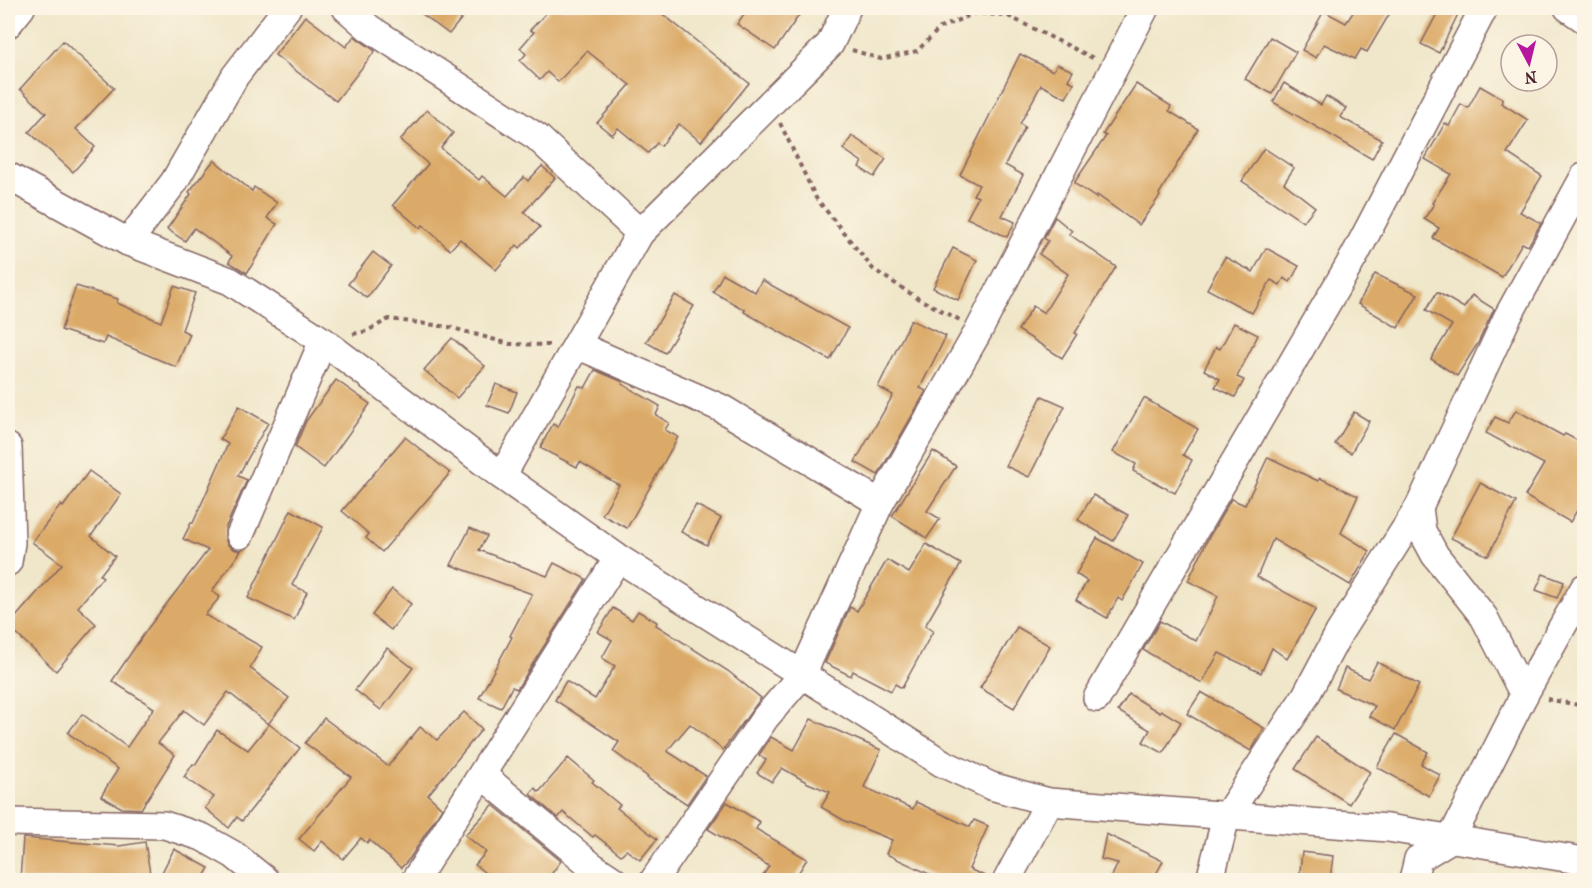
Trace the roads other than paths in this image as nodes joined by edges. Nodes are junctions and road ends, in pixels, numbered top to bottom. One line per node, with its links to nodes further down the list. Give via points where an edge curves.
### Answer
1 (21, 8): 9 (street)
2 (287, 8): 13 (street, via 235,76 174,182)
3 (346, 8): 12 (street, via 369,28 537,137)
4 (847, 8): 12 (street, via 830,44)
5 (1145, 8): 18 (street, via 979,330)
6 (1484, 8): 26 (street, via 1355,255)
7 (1568, 8): 8 (street)
8 (1584, 19)
9 (8, 24)
10 (8, 176): 13 (street)
11 (1584, 177): 19 (street, via 1507,318)
12 (640, 233): 15 (street)
13 (128, 242): 14 (street, via 230,281)
14 (323, 341): 17 (street); 20 (street)
15 (577, 345): 17 (street); 18 (street, via 721,408)
16 (8, 447): 22 (street)
17 (502, 476): 21 (street)
18 (880, 503): 24 (street)
19 (1419, 507): 25 (street, via 1422,531 1484,617); 29 (street, via 1339,633 1305,697)
20 (240, 535)
21 (618, 558): 24 (street); 27 (street)
22 (8, 562)
23 (1584, 588): 25 (street)
24 (802, 675): 28 (street, via 942,763 991,786); 36 (street, via 765,718)
25 (1524, 695): 31 (street)
26 (1097, 698)
27 (482, 775): 34 (street); 35 (street)
28 (1049, 802): 29 (street); 37 (street)
29 (1226, 817): 31 (street, via 1388,828); 38 (street)
30 (8, 822): 33 (street, via 164,825 202,837 234,855)
31 (1451, 839): 32 (street); 39 (street, via 1418,859)
32 (1584, 861)
33 (265, 880)
34 (415, 880)
35 (613, 880)
36 (654, 880)
37 (1007, 880)
38 (1210, 880)
39 (1413, 880)

